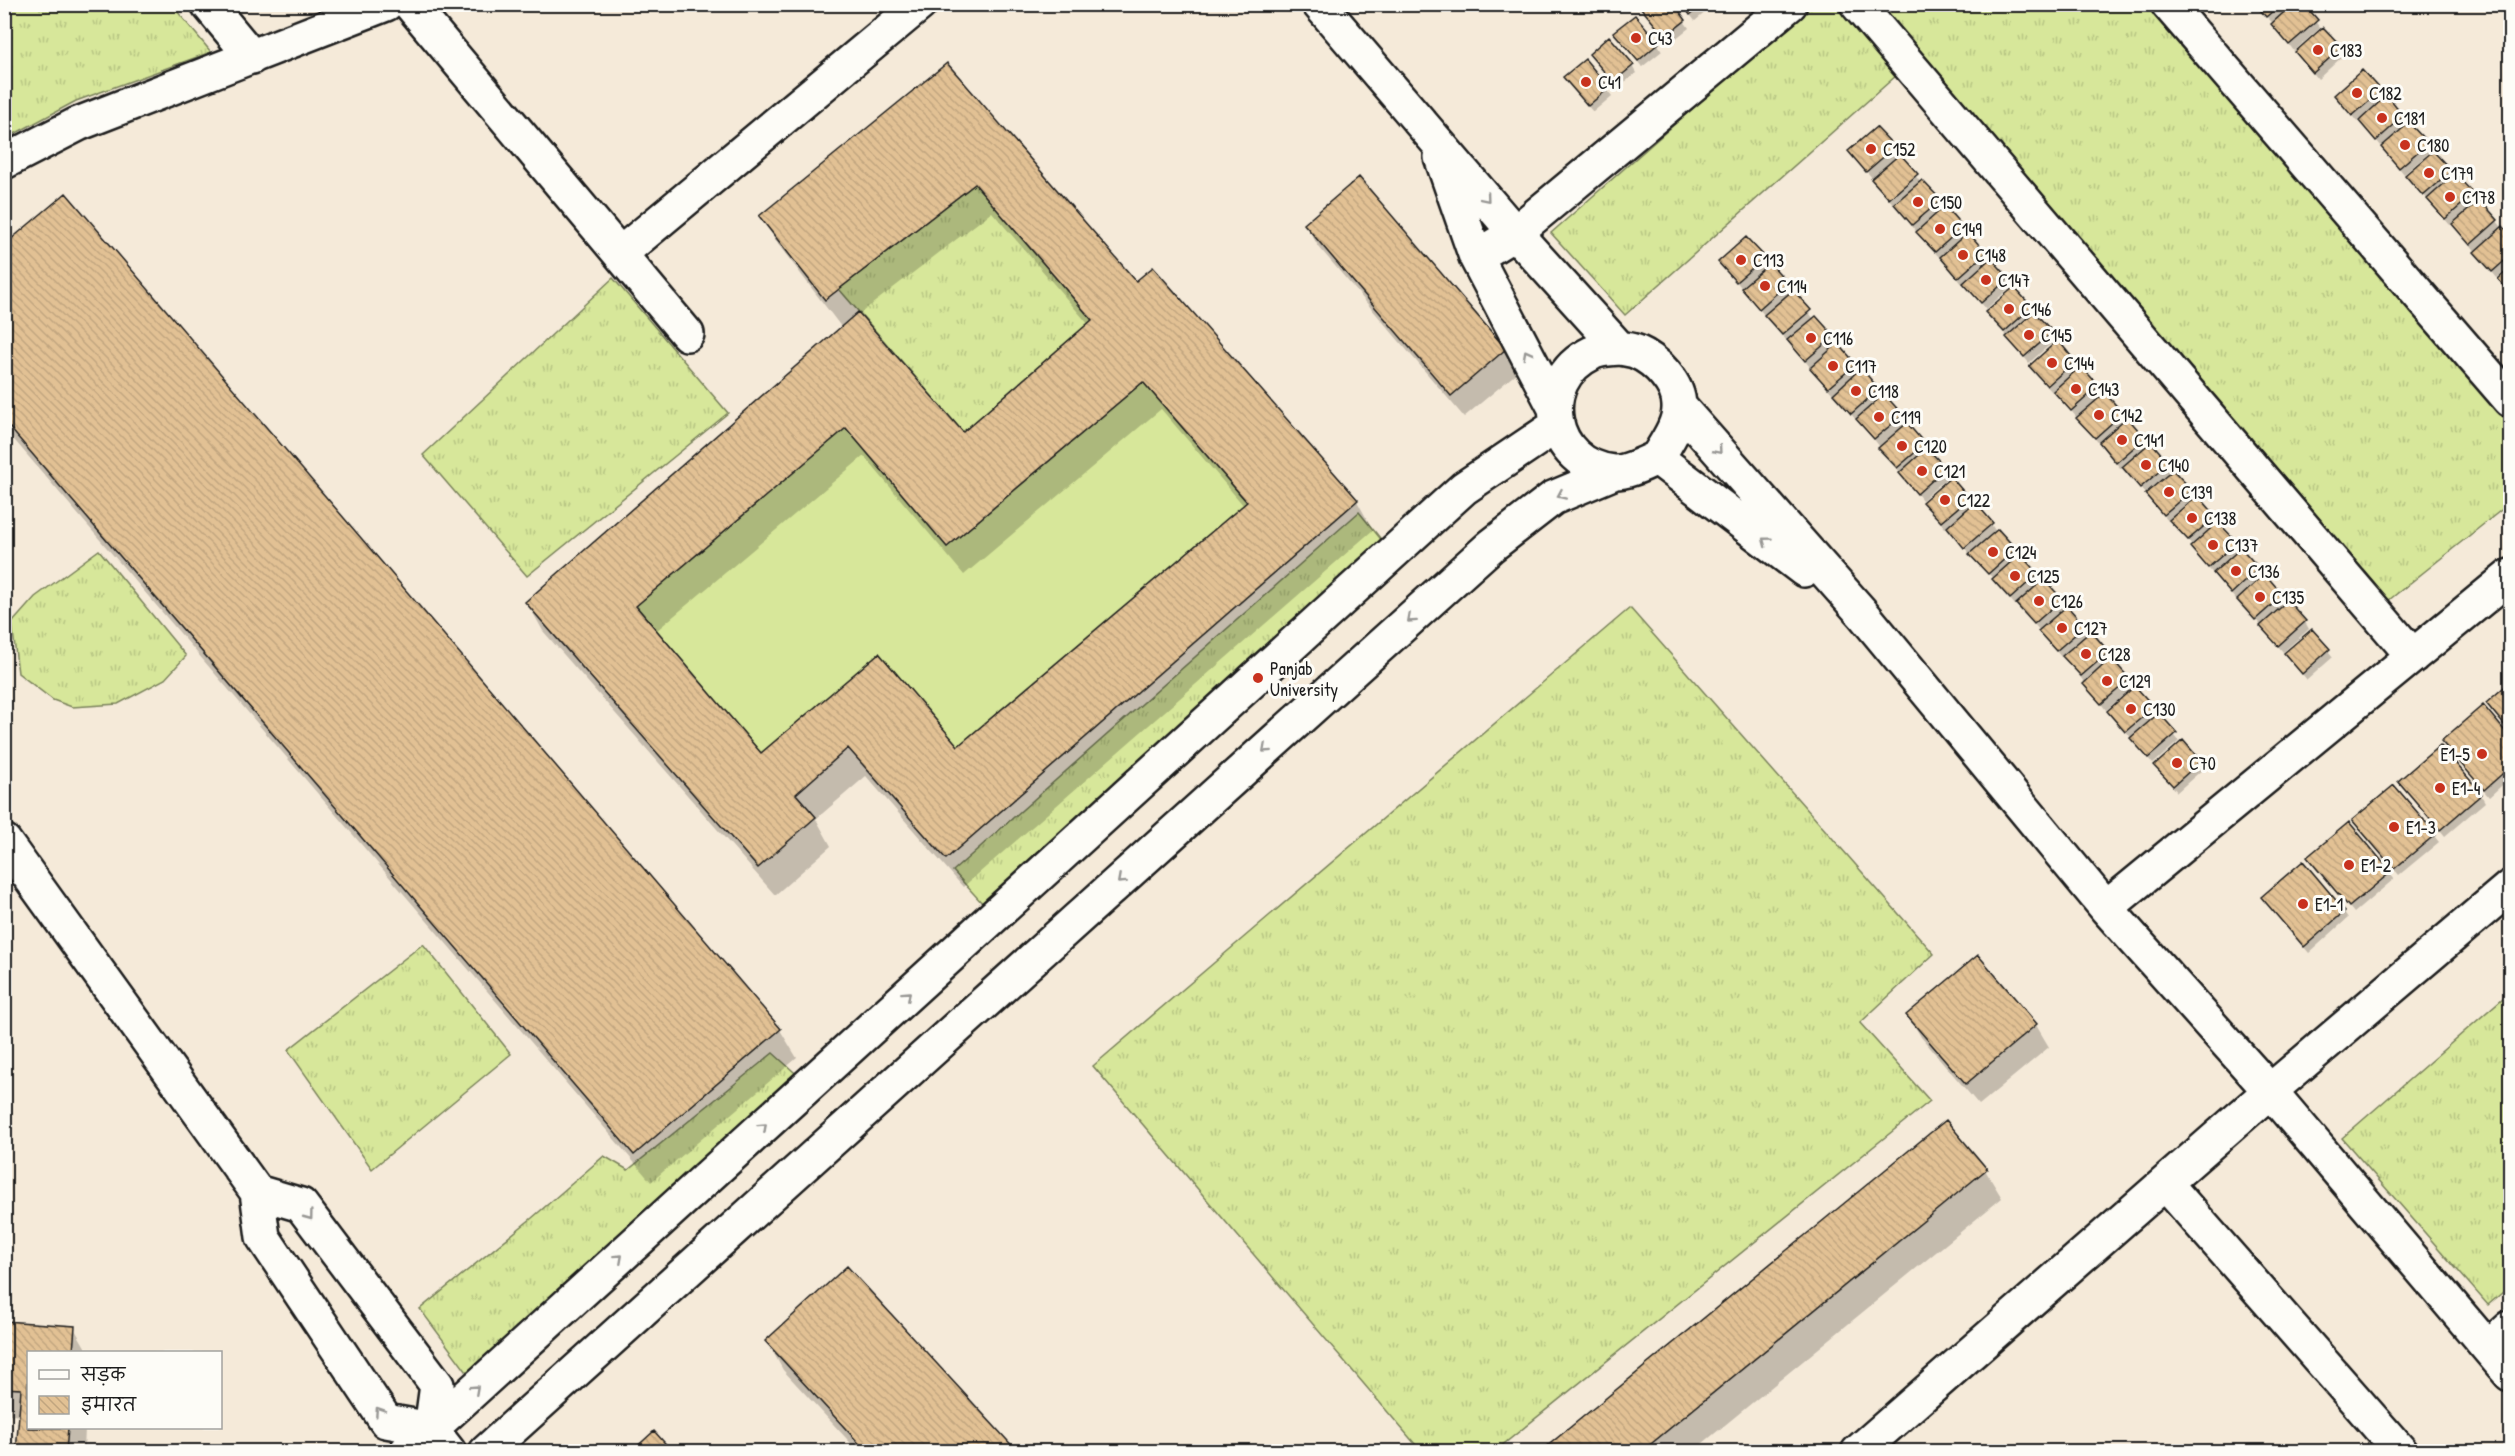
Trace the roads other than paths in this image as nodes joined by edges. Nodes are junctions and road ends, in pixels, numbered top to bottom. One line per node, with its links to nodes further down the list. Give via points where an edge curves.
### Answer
1 (208, 4): 9 (lane)
2 (386, 4): 9 (lane)
3 (410, 4): 13 (lane)
4 (920, 4): 13 (lane)
5 (1319, 4): 10 (lane)
6 (1790, 4): 12 (lane)
7 (1857, 4): 24 (lane)
8 (2168, 4): 17 (lane)
9 (252, 57): 11 (lane, via 78,124)
10 (1435, 138): 12 (lane, one-way to 12); 14 (lane)
11 (4, 162)
12 (1515, 232): 14 (lane); 16 (lane)
13 (620, 254): 15 (lane)
14 (1476, 257): 19 (lane, one-way to 14)
15 (687, 334)
16 (1619, 348): 18 (lane, via 1638,352 1661,368 1674,388); 19 (lane, via 1594,352 1574,363 1559,383)
17 (2511, 400)
18 (1679, 406): 20 (lane, via 1672,434); 23 (lane, one-way to 23)
19 (1555, 416): 21 (lane, via 1570,450 1589,464); 33 (lane, one-way to 19, via 1464,488)
20 (1657, 458): 21 (lane); 23 (lane, one-way to 20)
21 (1615, 472): 35 (lane, one-way to 35, via 1553,498 1491,546)
22 (2511, 576): 24 (lane)
23 (1863, 614): 27 (lane)
24 (2413, 656): 27 (lane)
25 (4, 841): 30 (lane)
26 (2511, 887): 28 (lane)
27 (2106, 908): 28 (lane)
28 (2270, 1091): 29 (lane); 31 (lane)
29 (2165, 1183): 36 (lane); 37 (lane)
30 (257, 1192): 33 (lane, one-way to 30, via 386,1421 263,1238); 33 (lane, one-way to 33, via 301,1206 437,1385)
31 (2499, 1338): 32 (lane)
32 (2511, 1374)
33 (440, 1440): 34 (lane)
34 (406, 1452)
35 (486, 1452)
36 (1858, 1452)
37 (2401, 1452)

